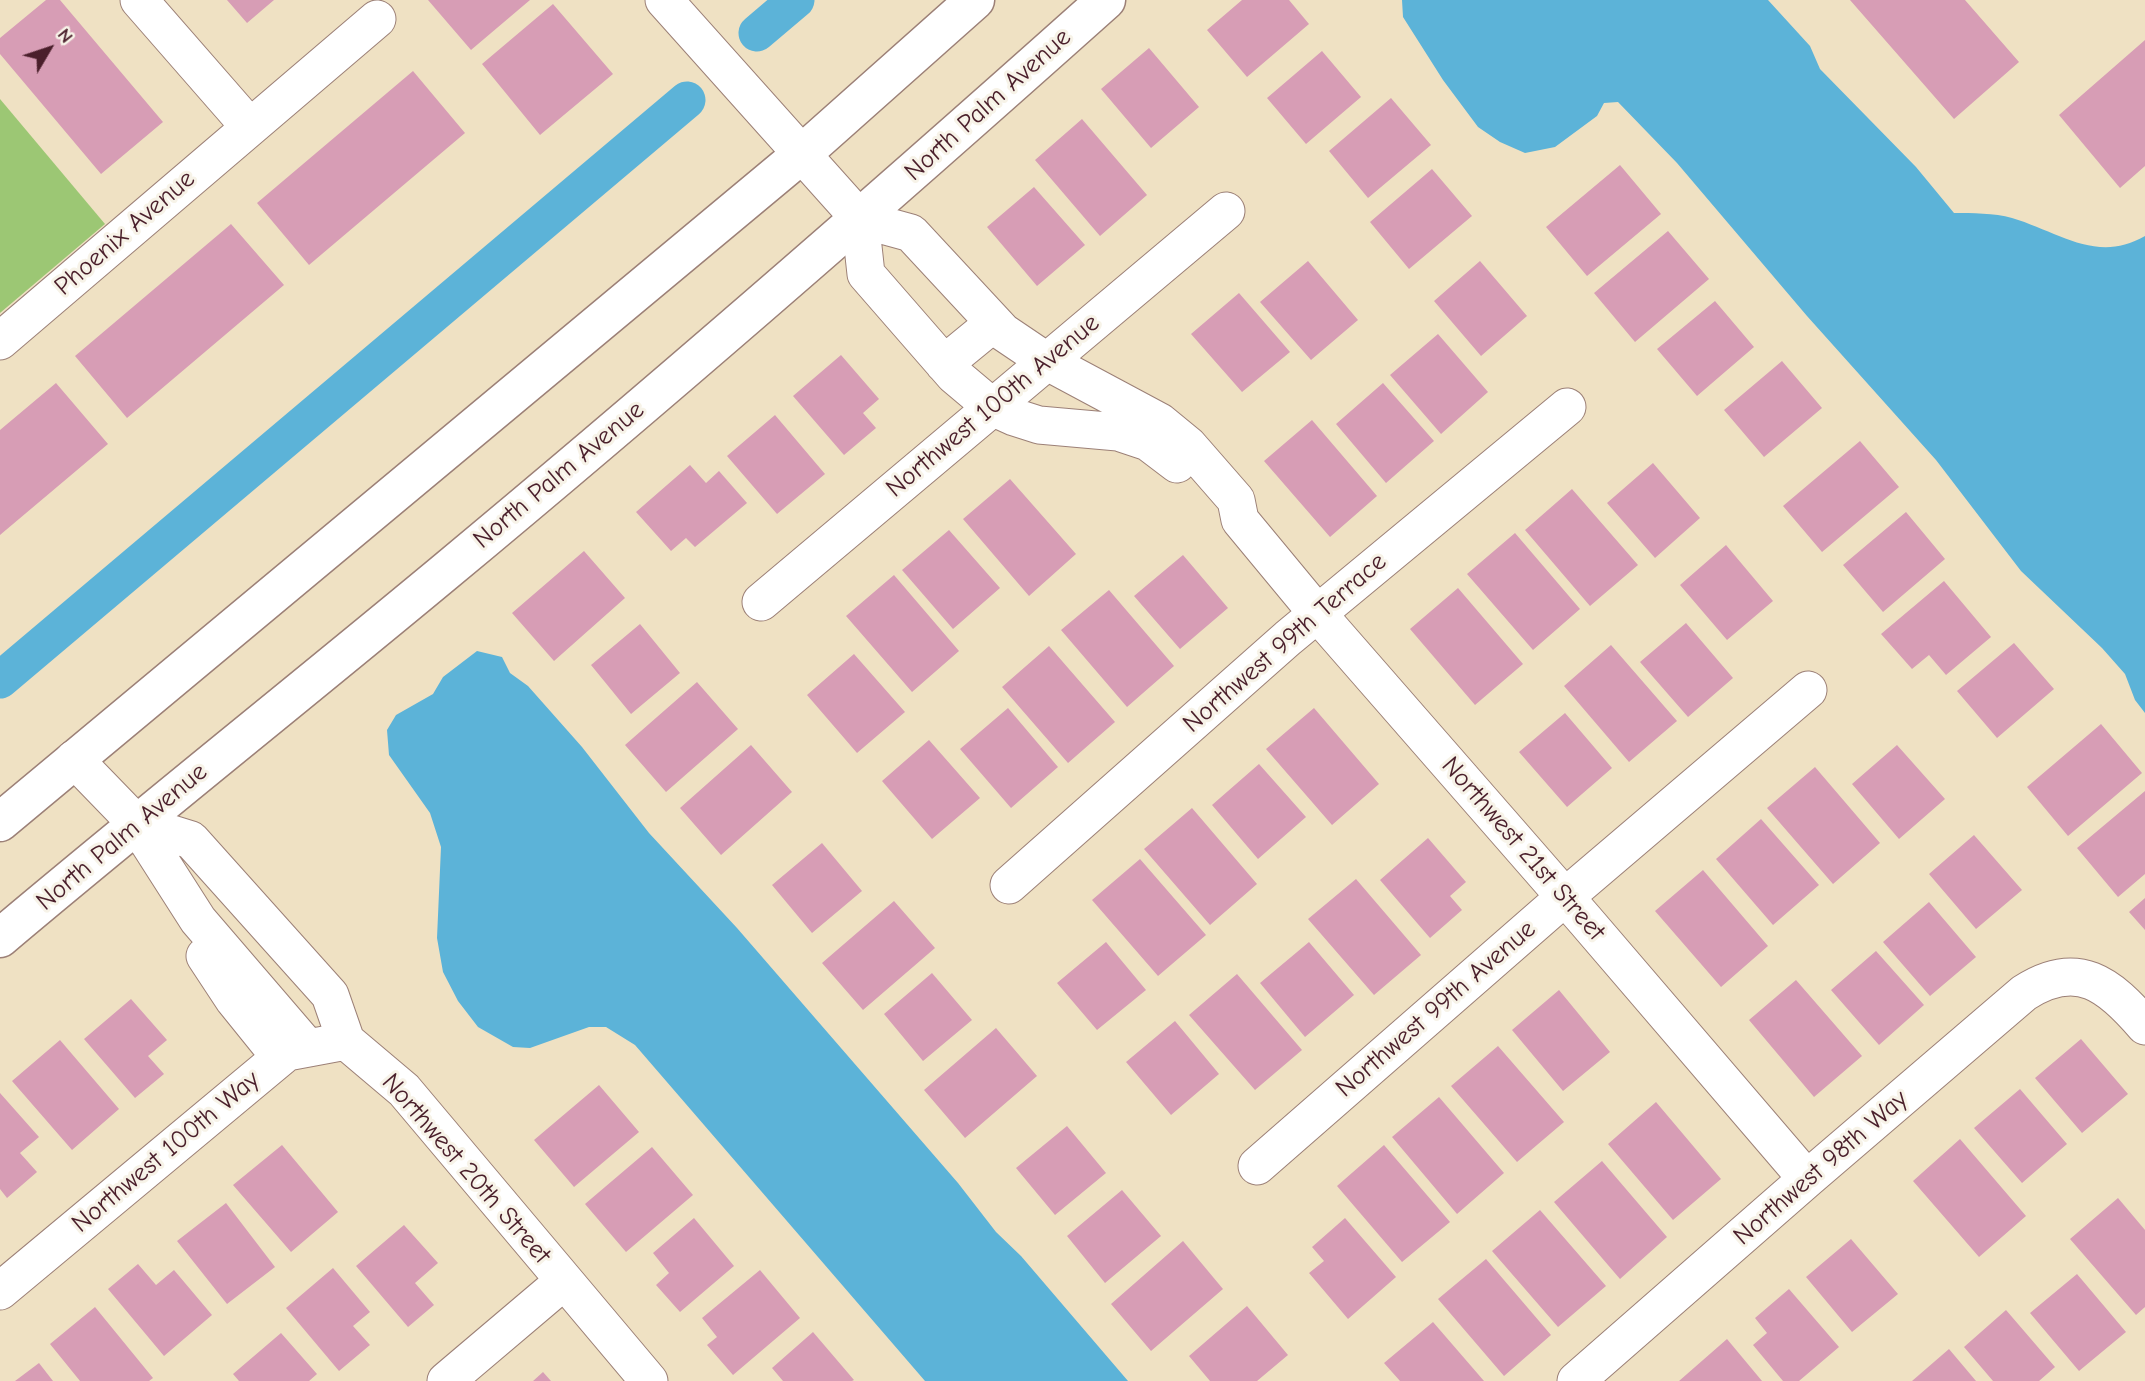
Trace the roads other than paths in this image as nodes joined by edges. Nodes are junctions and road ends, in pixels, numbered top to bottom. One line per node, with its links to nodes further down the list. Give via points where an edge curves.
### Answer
1 (139, 0): 6 (street)
2 (664, 0): 7 (street)
3 (975, 0): 7 (main road)
4 (1106, 0): 9 (main road, North Palm Avenue)
5 (377, 19): 6 (street, Phoenix Avenue)
6 (249, 126): 11 (street, Phoenix Avenue)
7 (803, 153): 9 (street); 20 (main road)
8 (1226, 211): 12 (street, Northwest 100th Avenue)
9 (860, 219): 10 (street, Northwest 21st Street, via 911,233); 13 (street, Northwest 21st Street, via 866,274); 22 (main road, North Palm Avenue, via 445,572)
10 (993, 323): 12 (street, Northwest 21st Street); 13 (street)
11 (0, 341)
12 (1046, 361): 14 (street, Northwest 100th Avenue); 16 (street, Northwest 21st Street, via 1160,422 1188,445 1236,500)
13 (944, 364): 14 (street, Northwest 21st Street)
14 (992, 407): 16 (street, Northwest 21st Street, via 1039,425 1118,432 1147,442 1172,459 1220,512); 17 (street, Northwest 100th Avenue)
15 (1567, 407): 18 (street, Northwest 99th Terrace)
16 (1240, 520): 18 (street, Northwest 21st Street)
17 (761, 602)
18 (1317, 613): 23 (street, Northwest 99th Terrace); 24 (street, Northwest 21st Street)
19 (1808, 690): 24 (street, Northwest 99th Avenue)
20 (74, 759): 21 (main road); 22 (street)
21 (0, 822)
22 (136, 823): 25 (main road, North Palm Avenue); 27 (street, via 191,840 330,995); 28 (street, via 192,911 191,936 234,1000)
23 (1009, 886)
24 (1565, 897): 29 (street, Northwest 99th Avenue); 30 (street, Northwest 21st Street)
25 (0, 938)
26 (2145, 1026): 30 (street, Northwest 98th Way, via 2107,988 2091,981 2051,979 2024,993)
27 (346, 1041): 28 (street, Northwest 100th Way); 31 (street, Northwest 20th Street, via 404,1090)
28 (294, 1053): 32 (street, Northwest 100th Way)
29 (1257, 1166)
30 (1807, 1179): 35 (street, Northwest 98th Way)
31 (564, 1282): 33 (street); 34 (street, Northwest 20th Street)
32 (0, 1291)
33 (446, 1381)
34 (649, 1381)
35 (1576, 1381)

